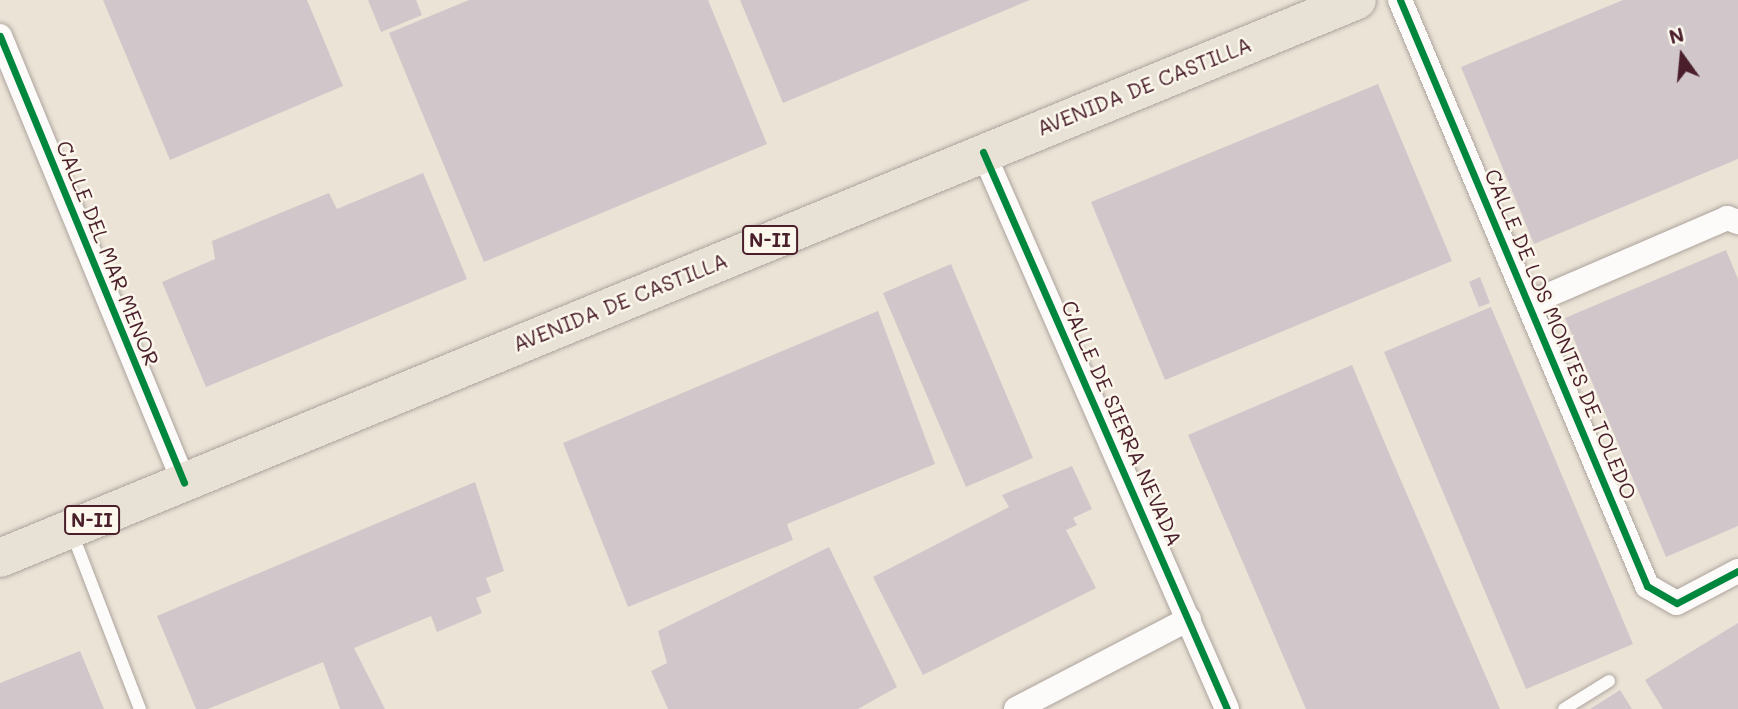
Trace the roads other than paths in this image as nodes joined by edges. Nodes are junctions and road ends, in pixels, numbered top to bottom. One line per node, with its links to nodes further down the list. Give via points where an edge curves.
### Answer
1 (1357, 0): 4 (main road, AVENIDA DE CASTILLA / N-II)
2 (1400, 0): 6 (street, CALLE DE LOS MONTES DE TOLEDO)
3 (0, 36): 7 (street, CALLE DEL MAR MENOR)
4 (983, 152): 7 (main road, AVENIDA DE CASTILLA / N-II); 11 (street, CALLE DE SIERRA NEVADA)
5 (1738, 222): 6 (street, CALLE DE LOS MONTES DE TOLEDO, via 1727,218)
6 (1530, 303): 10 (street, CALLE DE LOS MONTES DE TOLEDO, via 1647,586 1678,603)
7 (184, 483): 8 (main road, AVENIDA DE CASTILLA / N-II)
8 (70, 529): 9 (main road, AVENIDA DE CASTILLA / N-II); 13 (lane)
9 (0, 558)
10 (1738, 571)
11 (1189, 619): 14 (street); 15 (street, CALLE DE SIERRA NEVADA)
12 (1609, 681): 16 (lane)
13 (140, 709)
14 (1016, 709)
15 (1227, 709)
16 (1564, 709)

